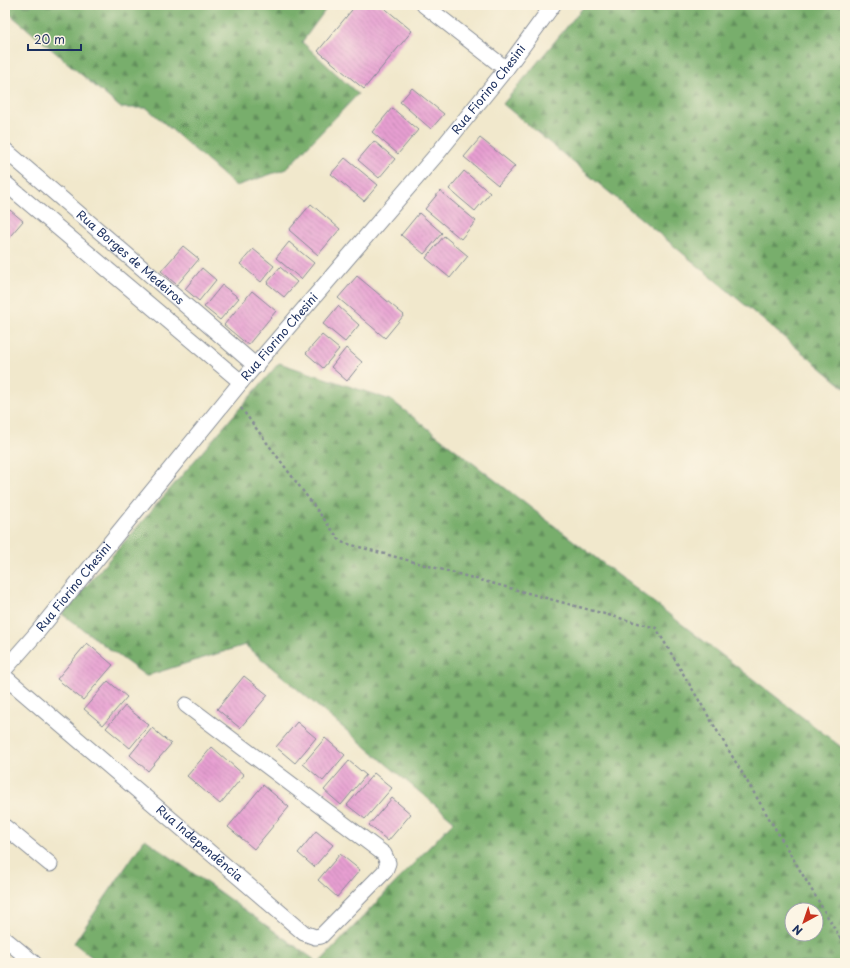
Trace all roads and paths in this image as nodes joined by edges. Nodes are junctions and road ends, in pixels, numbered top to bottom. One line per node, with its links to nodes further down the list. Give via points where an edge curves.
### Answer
1 (424, 5): 3 (street)
2 (553, 5): 3 (street, Rua Fiorino Chesini)
3 (506, 69): 6 (street, Rua Fiorino Chesini)
4 (5, 150): 6 (street, Rua Borges de Medeiros)
5 (5, 183): 7 (street, Rua Borges de Medeiros)
6 (256, 366): 7 (street, Rua Fiorino Chesini)
7 (241, 382): 8 (street, Rua Fiorino Chesini)
8 (231, 394): 9 (street, Rua Fiorino Chesini, via 35,635); 15 (path, via 341,542 656,628)
9 (5, 668)
10 (5, 677): 11 (street, Rua Independência, via 304,933 321,936 385,871 388,863 384,854)
11 (186, 705)
12 (5, 827): 13 (street)
13 (50, 864)
14 (5, 939): 16 (street)
15 (845, 946)
16 (34, 963)

